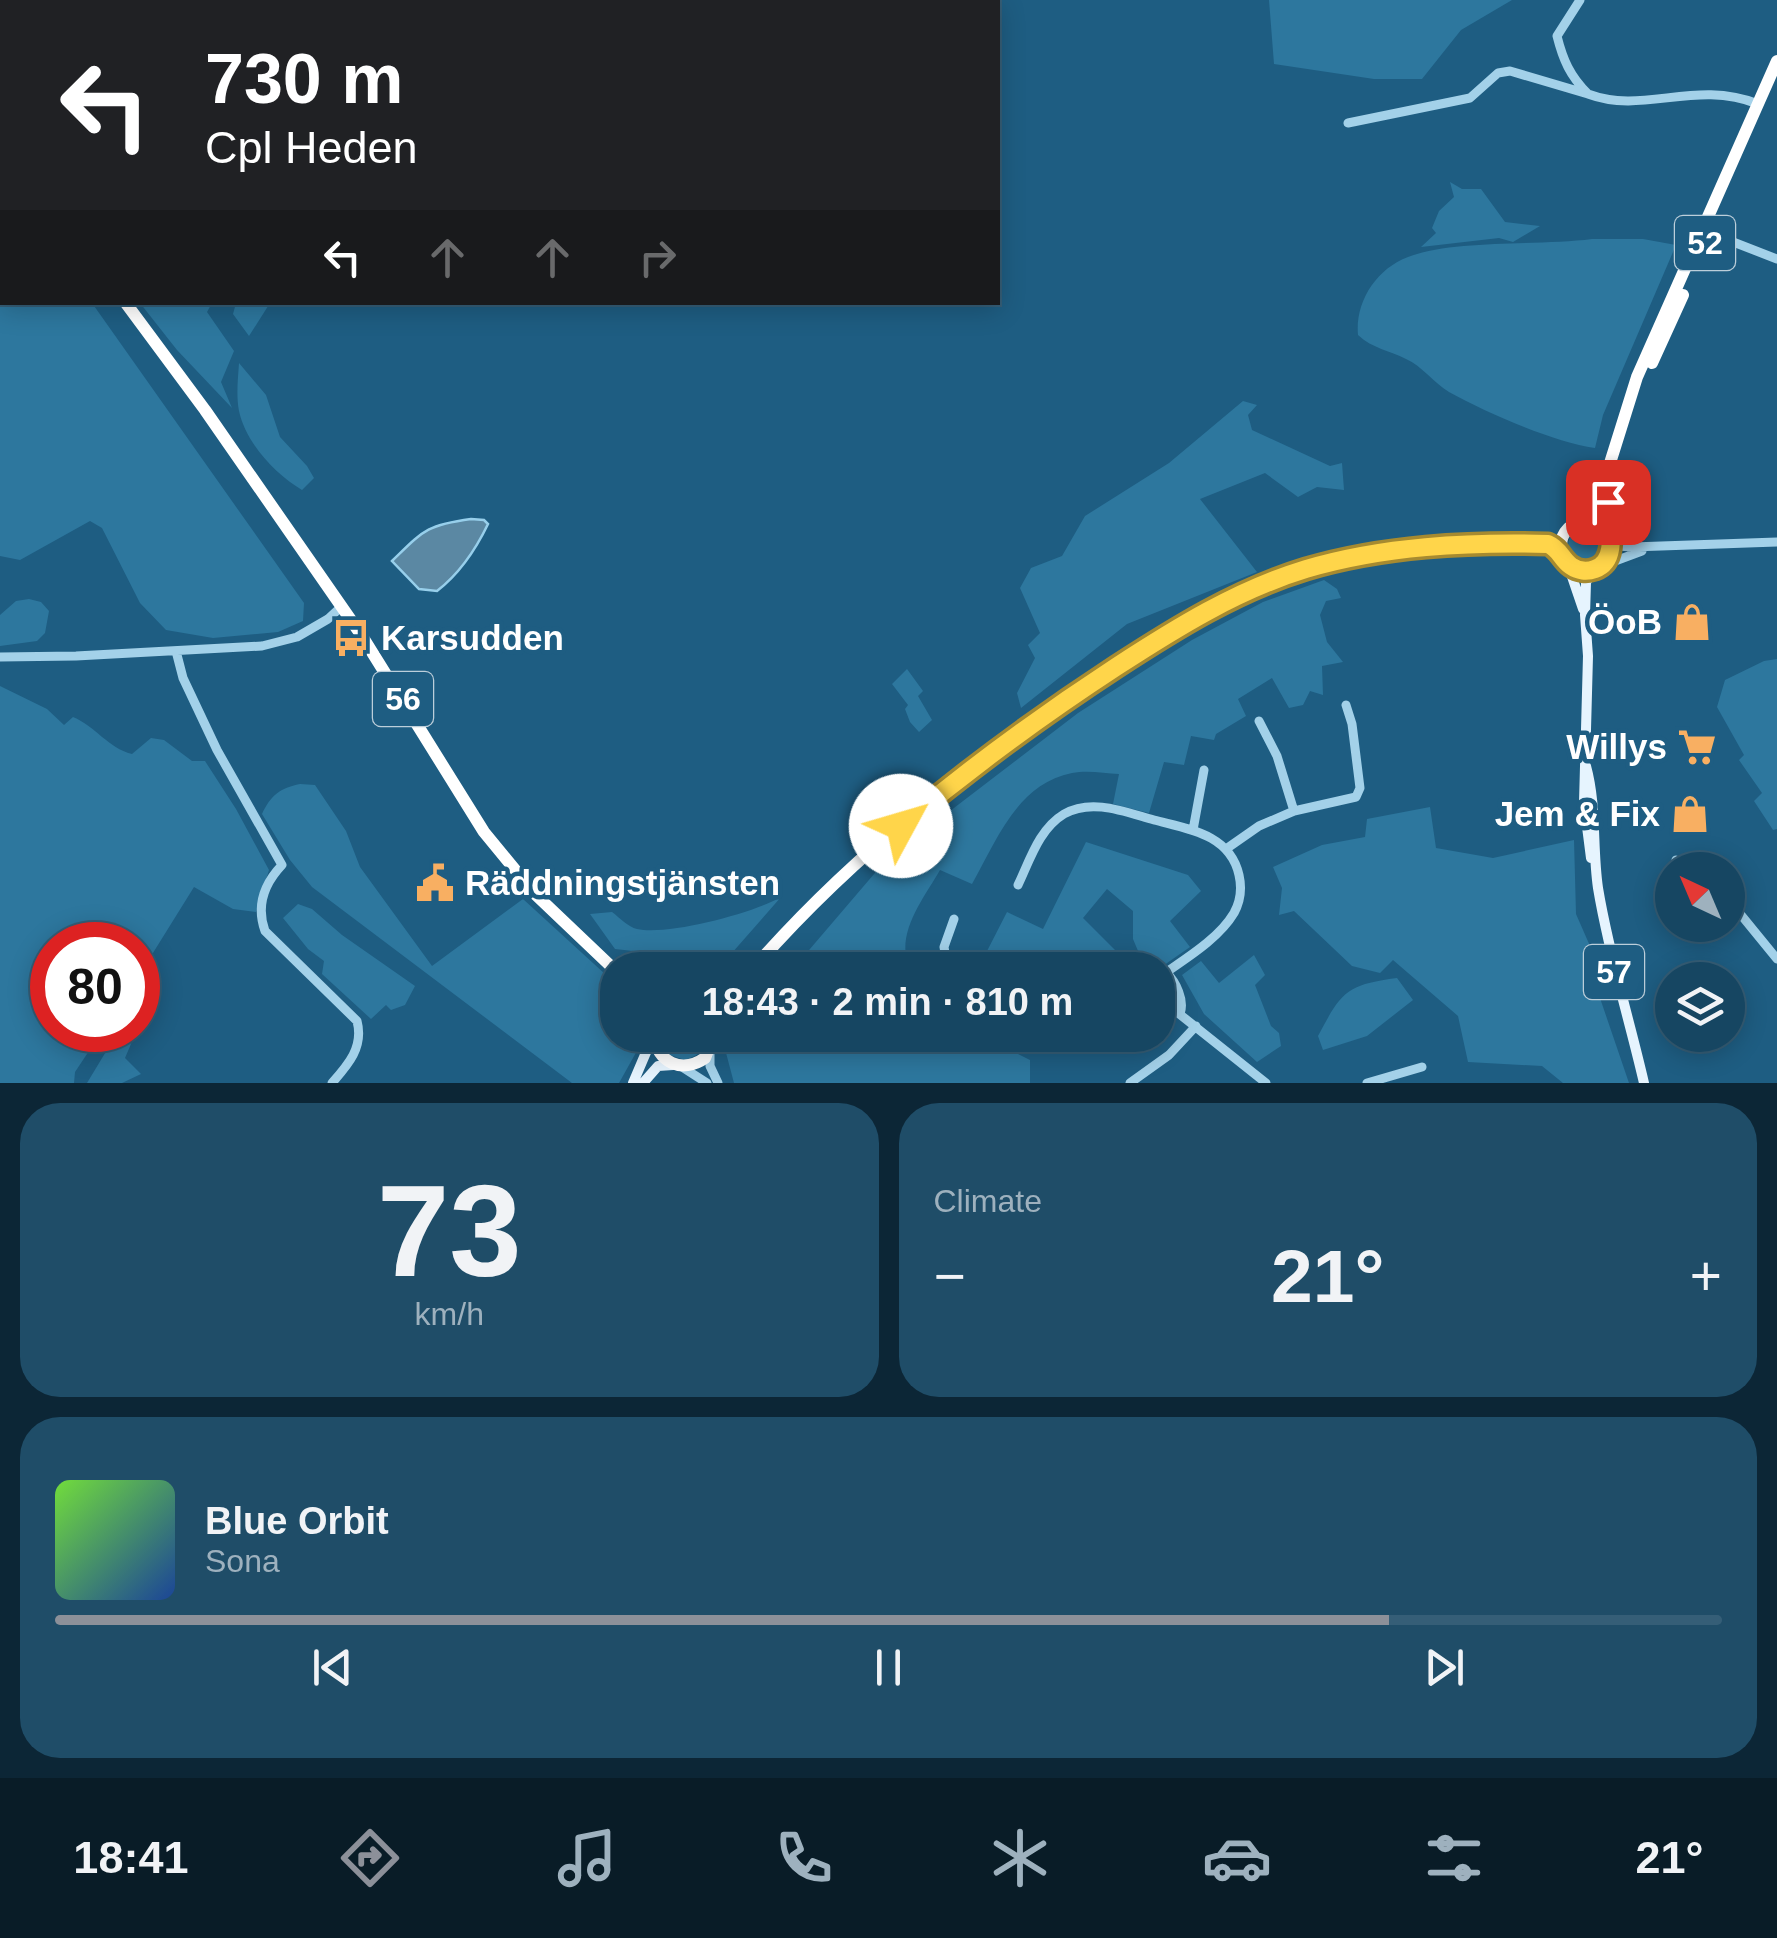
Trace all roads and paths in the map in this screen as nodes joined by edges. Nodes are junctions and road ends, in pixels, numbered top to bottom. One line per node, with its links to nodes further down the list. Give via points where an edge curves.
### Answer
1 (1580, 0): 4 (street, via 1558,36 1568,69)
2 (1777, 60): 5 (highway, 52)
3 (1777, 82): 5 (highway, 52)
4 (1588, 94): 5 (street, via 1630,102 1705,94); 6 (street, via 1510,70 1470,98)
5 (1762, 106): 7 (highway, 52)
6 (1348, 123)
7 (1706, 231): 8 (street); 10 (highway, 52, via 1637,376 1600,495); 11 (highway, 52, via 1622,434 1610,484)
8 (1777, 258)
9 (127, 305): 17 (highway, 56)
10 (1573, 526): 11 (highway, via 1595,523); 13 (highway); 15 (highway, 52, via 1561,544)
11 (1610, 539): 14 (street, via 1622,547); 16 (highway, 52, via 1608,557)
12 (1777, 542): 14 (street)
13 (1520, 544): 15 (highway, via 1551,544); 30 (highway, via 1366,554 1279,578 1196,618 974,767 857,863)
14 (1659, 546): 16 (street)
15 (1566, 560): 16 (highway, via 1581,570); 18 (main road, 57)
16 (1596, 568): 18 (main road, 57, via 1586,582)
17 (342, 606): 19 (street, via 284,642); 32 (highway, 56, via 505,860)
18 (1585, 615): 53 (main road, 57, via 1586,766 1596,874 1612,968)
19 (176, 651): 20 (street); 45 (street, via 216,750 282,865 259,910 265,930 359,1026 355,1053)
20 (0, 657)
21 (1346, 705): 24 (street, via 1360,788 1356,798)
22 (1259, 721): 24 (street)
23 (1204, 770): 25 (street)
24 (1294, 811): 26 (street)
25 (1193, 830): 26 (street); 27 (street, via 1107,808 1077,808 1049,826)
26 (1226, 848): 34 (street, via 1240,877 1236,908 1212,938)
27 (1018, 885)
28 (954, 918): 31 (street)
29 (1745, 920): 33 (street)
30 (767, 952)
31 (945, 952)
32 (600, 956)
33 (1777, 959)
34 (1175, 965)
35 (1175, 986): 37 (street)
36 (1175, 1010): 37 (street)
37 (1180, 1014): 38 (street)
38 (1196, 1026): 50 (street); 51 (street)
39 (647, 1052): 46 (main road)
40 (658, 1052): 43 (highway)
41 (706, 1052): 43 (highway, via 698,1063)
42 (711, 1052): 49 (street)
43 (676, 1066): 47 (main road, via 658,1066); 48 (street)
44 (1422, 1068): 52 (street)
45 (332, 1083)
46 (633, 1083)
47 (643, 1083)
48 (707, 1083)
49 (718, 1083)
50 (1130, 1083)
51 (1266, 1083)
52 (1366, 1083)
53 (1646, 1083)

